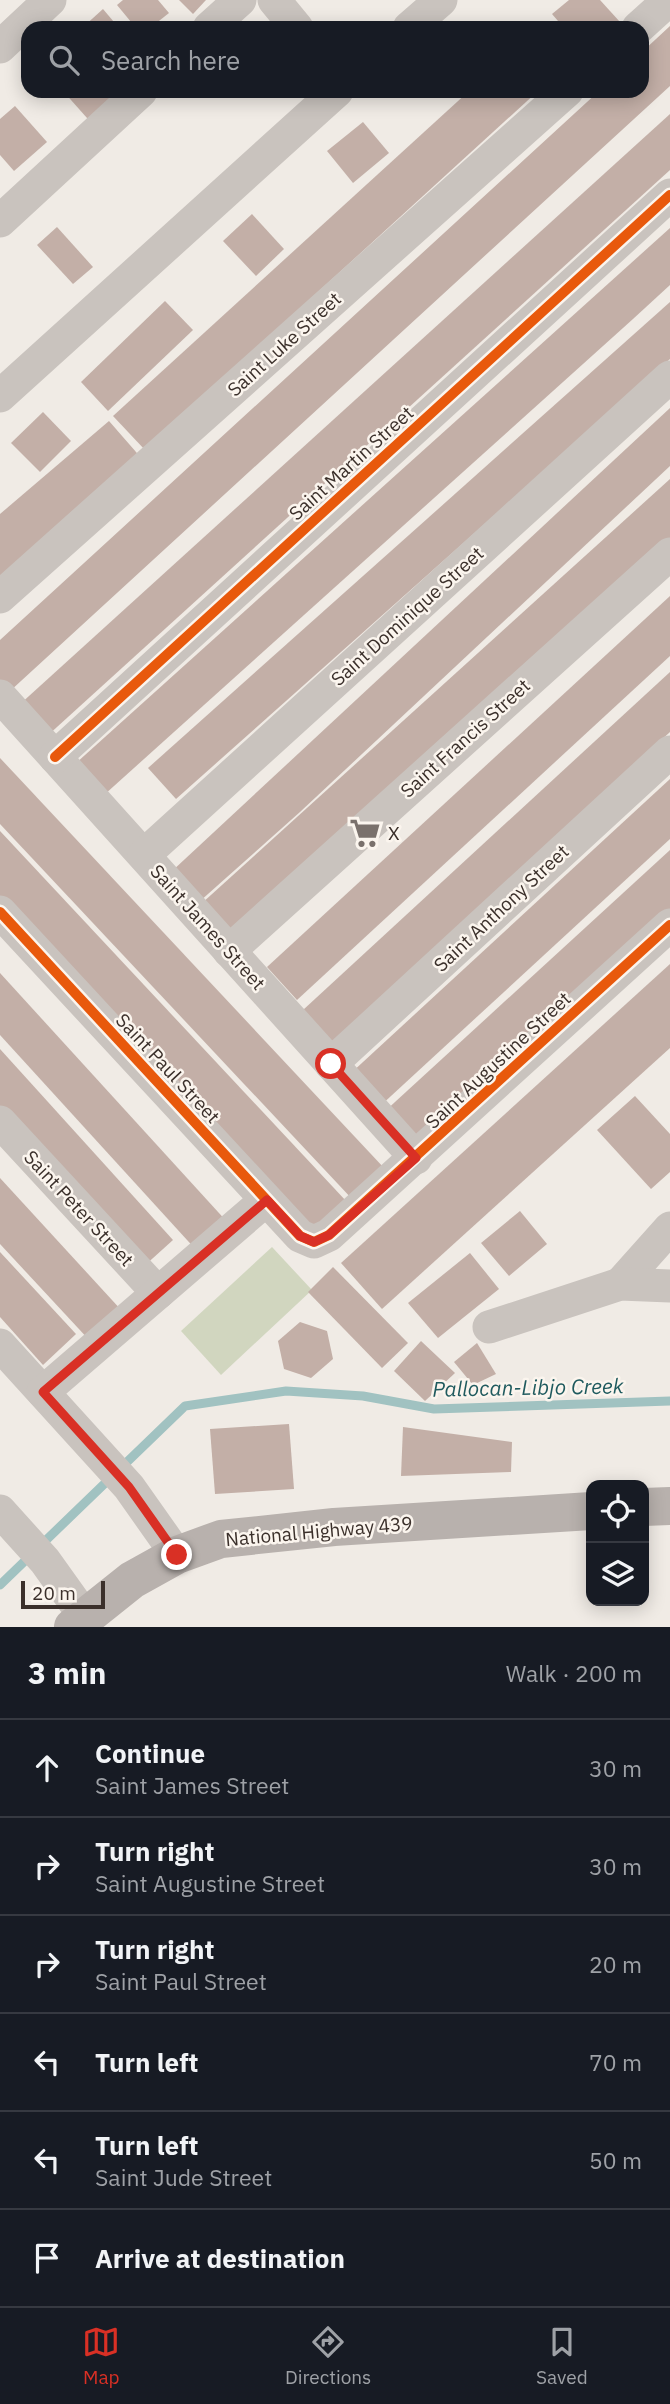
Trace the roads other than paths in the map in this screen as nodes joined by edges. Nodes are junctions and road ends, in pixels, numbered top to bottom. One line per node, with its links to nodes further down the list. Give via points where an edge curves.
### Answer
1 (50, 0): 6 (street)
2 (240, 0): 7 (street)
3 (274, 0): 8 (street)
4 (441, 0): 9 (street)
5 (669, 0): 10 (street)
6 (28, 21)
7 (217, 21)
8 (291, 21)
9 (417, 21)
10 (646, 21)
11 (21, 27): 12 (street)
12 (0, 47)
13 (133, 98): 17 (street)
14 (329, 98): 19 (street)
15 (559, 98): 21 (street, Saint Luke Street)
16 (670, 195): 24 (street, Saint Martin Street)
17 (0, 221)
18 (670, 377): 25 (street, Saint Dominique Street)
19 (0, 396)
20 (670, 554): 28 (street, Saint Francis Street)
21 (0, 597)
22 (0, 696): 24 (street, Saint James Street)
23 (670, 752): 29 (street, Saint Anthony Street)
24 (55, 757): 25 (street, Saint James Street)
25 (144, 855): 28 (street, Saint James Street)
26 (0, 912): 32 (street, Saint Paul Street)
27 (670, 925): 31 (street, Saint Augustine Street)
28 (229, 951): 29 (street, Saint James Street)
29 (331, 1064): 31 (street, Saint James Street)
30 (0, 1122): 37 (street, Saint Peter Street)
31 (416, 1158): 34 (street, Saint Augustine Street, via 329,1235)
32 (267, 1200): 34 (street, Saint Paul Street, via 300,1236); 37 (street)
33 (670, 1228): 35 (street)
34 (314, 1242)
35 (620, 1284): 36 (street); 38 (street)
36 (670, 1286)
37 (158, 1293): 40 (street)
38 (489, 1327)
39 (0, 1345): 40 (street)
40 (43, 1392): 45 (street, via 129,1487)
41 (670, 1506): 42 (main road)
42 (649, 1507)
43 (0, 1511): 46 (street, via 45,1561)
44 (586, 1511): 45 (main road, National Highway 439, via 262,1533 221,1539)
45 (177, 1555): 46 (main road, National Highway 439, via 132,1580)
46 (79, 1622)

